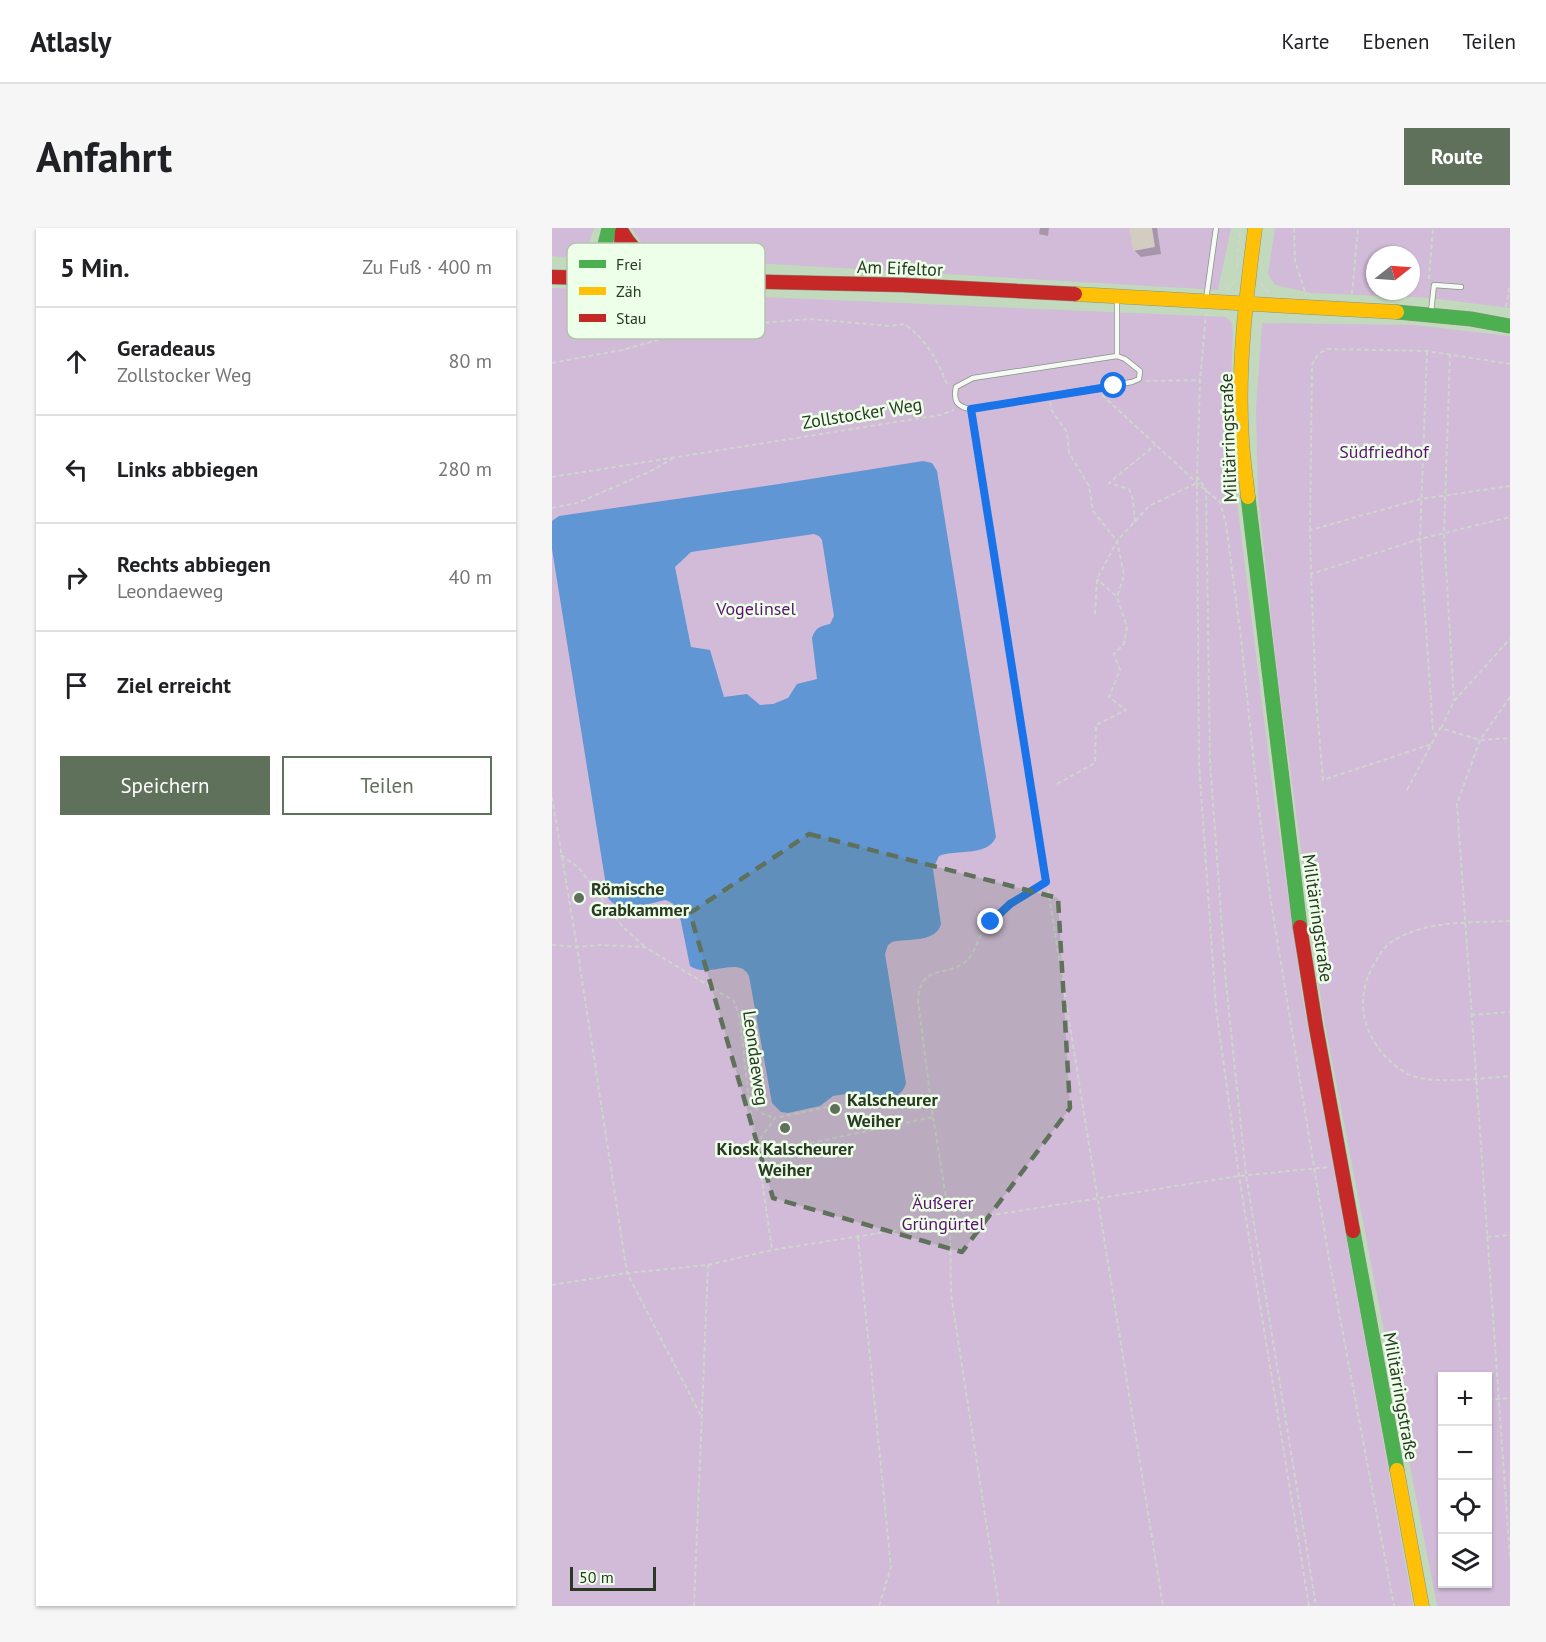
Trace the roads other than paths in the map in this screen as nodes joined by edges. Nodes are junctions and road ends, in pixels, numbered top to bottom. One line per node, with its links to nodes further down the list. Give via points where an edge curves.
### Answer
1 (1216, 228): 12 (lane)
2 (1255, 228): 11 (main road, Militärringstraße, via 1243,275)
3 (618, 229): 4 (main road); 5 (main road)
4 (612, 243)
5 (627, 243)
6 (552, 277): 7 (main road, Am Eifeltor)
7 (567, 277)
8 (765, 281): 10 (main road, Am Eifeltor)
9 (1461, 287): 13 (lane, via 1434,285)
10 (1118, 297): 12 (main road, Am Eifeltor); 15 (lane)
11 (1245, 303): 12 (main road, Am Eifeltor); 13 (main road, Am Eifeltor); 16 (main road, Militärringstraße, via 1242,429 1247,493 1299,918 1340,1166)
12 (1206, 308)
13 (1431, 315): 14 (main road, Am Eifeltor)
14 (1510, 326)
15 (1117, 356): 15 (lane, via 1140,371 1139,380 971,409 956,403 956,387 973,378)
16 (1422, 1606)

